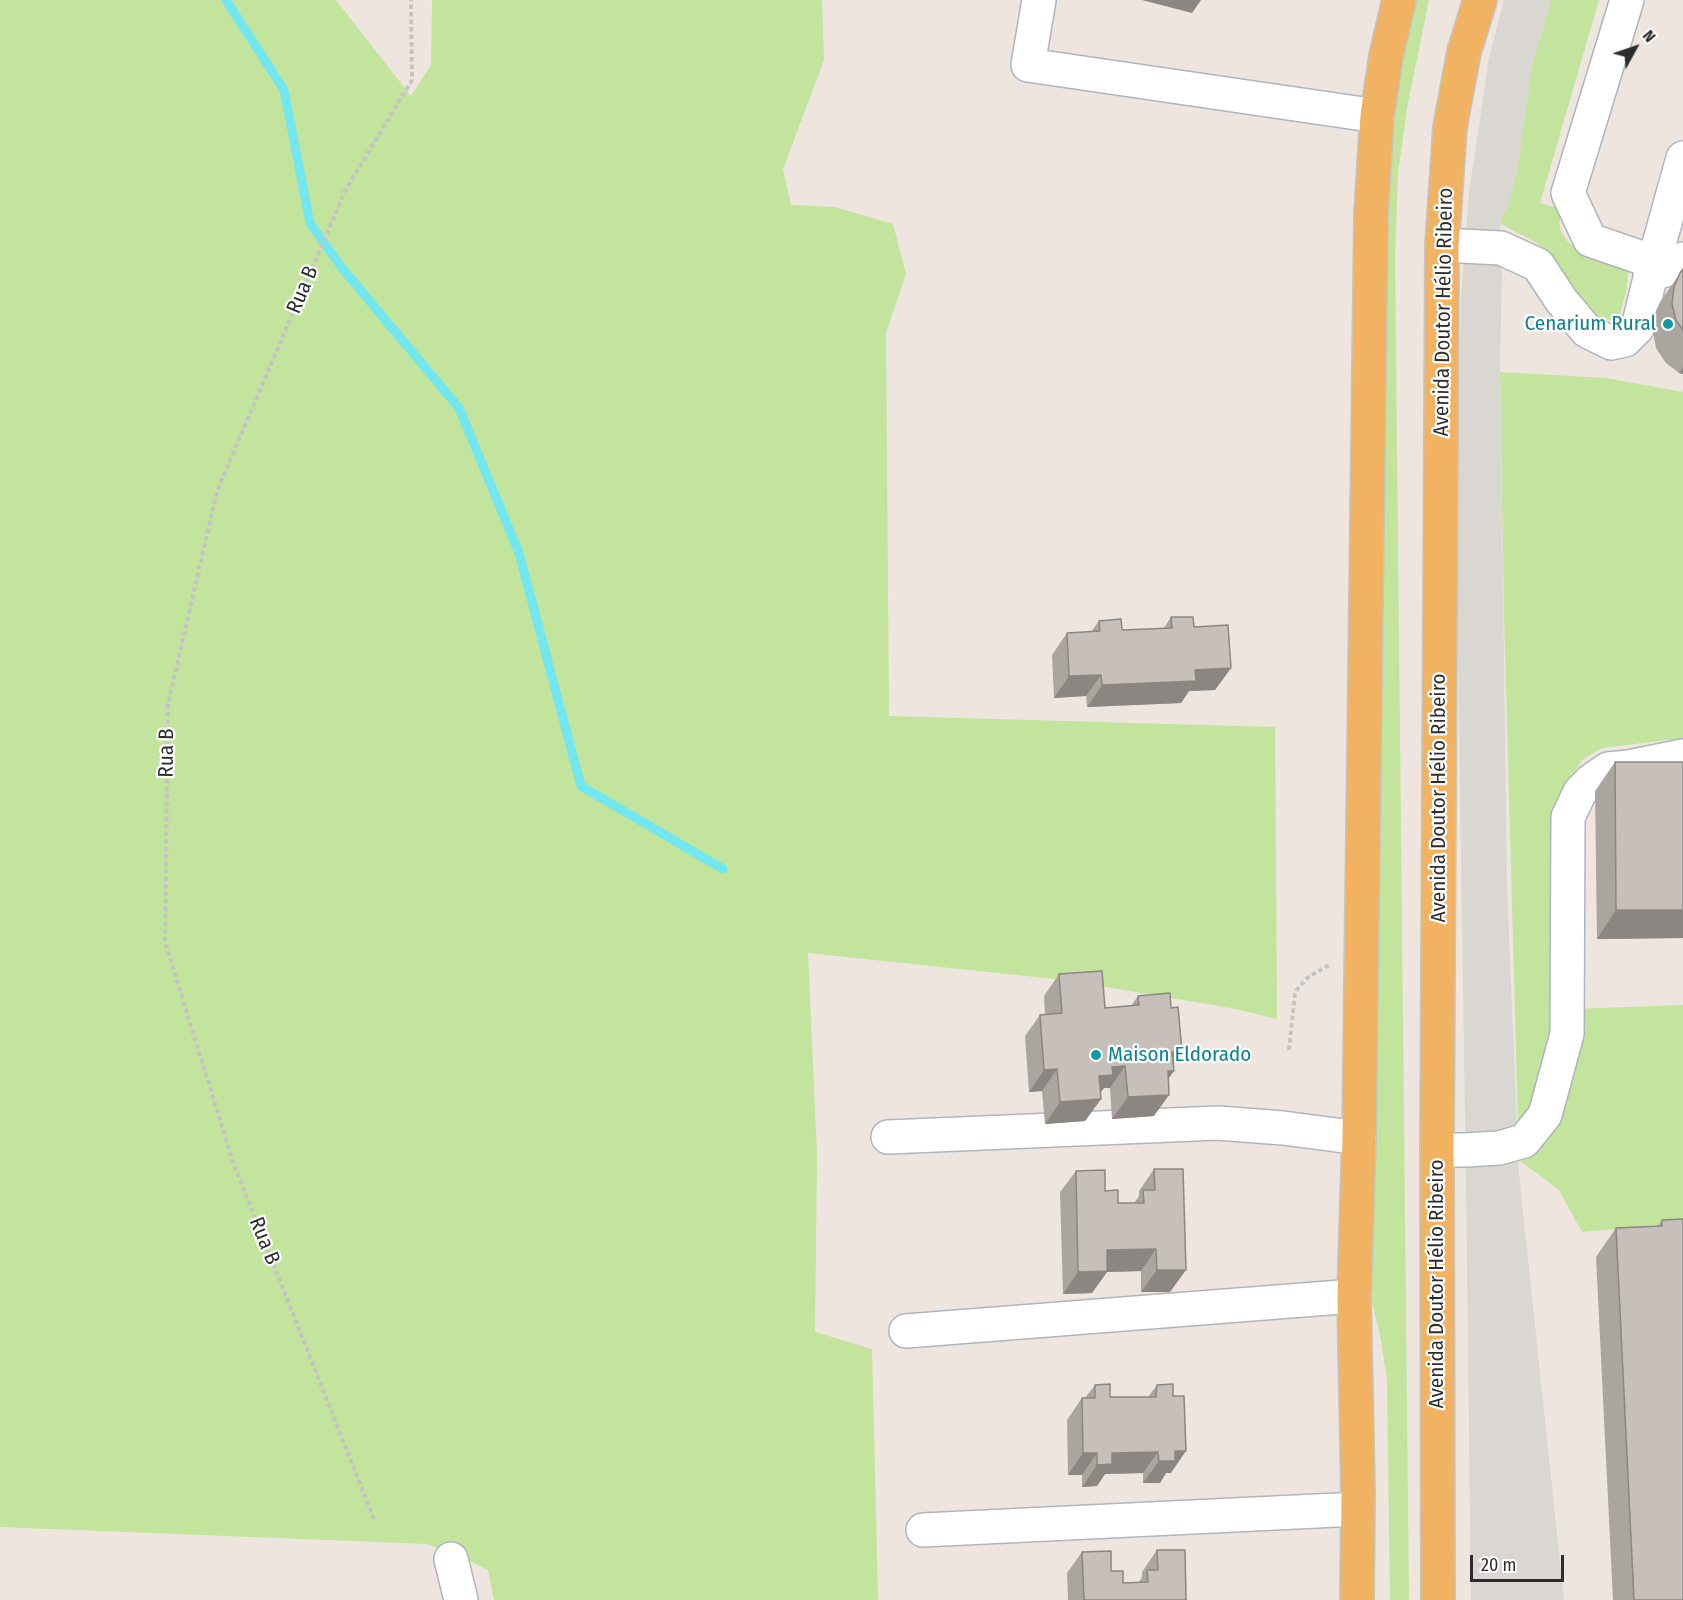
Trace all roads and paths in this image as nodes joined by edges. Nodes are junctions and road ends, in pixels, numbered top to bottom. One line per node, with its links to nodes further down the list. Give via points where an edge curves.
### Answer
1 (411, 0): 20 (path, Rua B, via 412,80 345,191 217,491 168,704 165,942 233,1162)
2 (1039, 0): 6 (street, via 1029,65)
3 (1399, 0): 6 (main road)
4 (1480, 0): 8 (main road, Avenida Doutor Hélio Ribeiro, via 1464,52 1450,127)
5 (1627, 0): 9 (street, via 1568,193 1590,240)
6 (1377, 116): 14 (main road, via 1371,214)
7 (1683, 158): 9 (street)
8 (1442, 245): 9 (street, via 1501,248 1538,265 1587,331 1611,343 1625,340 1638,327); 15 (main road, Avenida Doutor Hélio Ribeiro)
9 (1662, 265)
10 (1683, 756): 15 (street, via 1608,769 1580,792 1568,817 1567,1034 1545,1115 1524,1141 1499,1148)
11 (1330, 964): 12 (path, via 1307,978 1295,992)
12 (1289, 1050)
13 (888, 1137): 14 (street, via 1218,1123)
14 (1359, 1138): 16 (main road)
15 (1437, 1150): 25 (main road, Avenida Doutor Hélio Ribeiro)
16 (1353, 1296): 17 (street); 19 (main road)
17 (906, 1331)
18 (1071, 1500): 19 (street)
19 (1358, 1500): 21 (street); 24 (main road)
20 (374, 1520)
21 (923, 1530)
22 (451, 1559): 23 (street)
23 (460, 1600)
24 (1358, 1600)
25 (1438, 1600)

